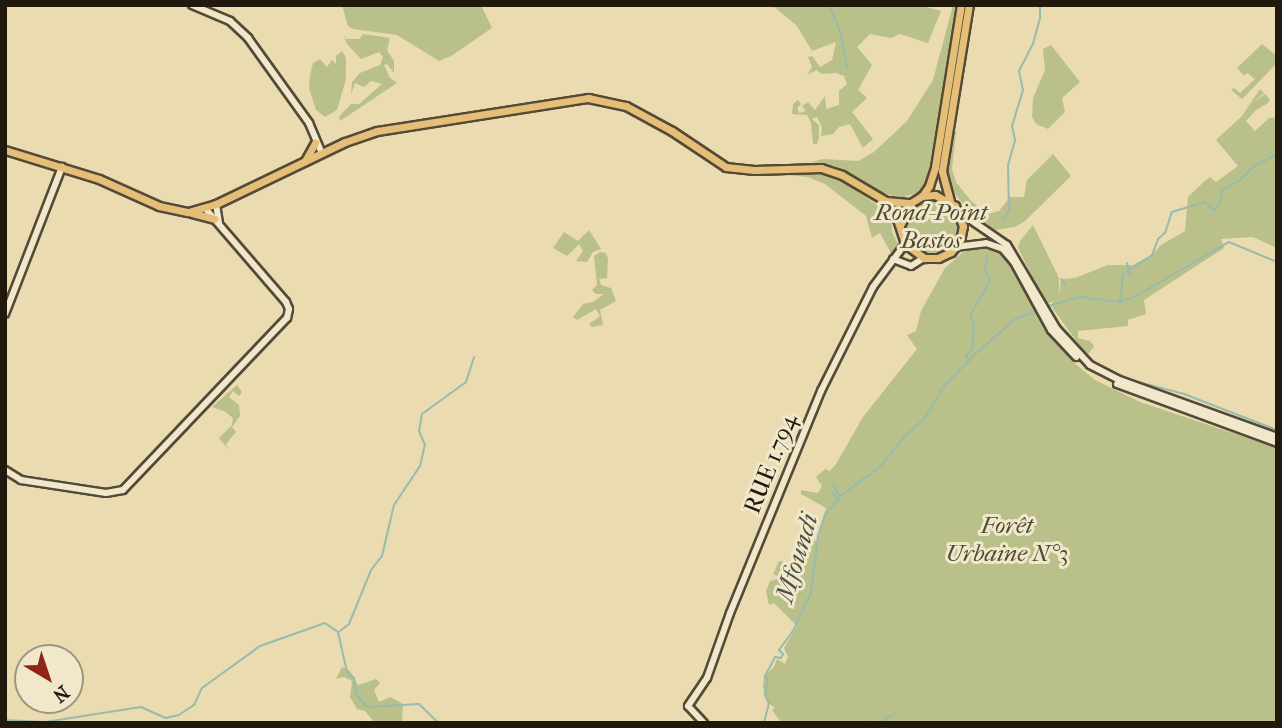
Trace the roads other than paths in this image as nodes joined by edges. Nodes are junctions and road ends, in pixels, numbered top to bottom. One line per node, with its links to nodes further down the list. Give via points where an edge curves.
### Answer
1 (192, 5): 4 (street, via 230,21 248,38 309,123)
2 (961, 5): 9 (main road, via 935,166)
3 (969, 5): 11 (main road, via 943,171)
4 (315, 142): 6 (street); 7 (main road)
5 (5, 150): 8 (main road)
6 (318, 155): 7 (main road); 10 (main road, via 365,135 409,124 588,98 626,106 726,167 821,168)
7 (304, 162): 13 (main road)
8 (62, 167): 15 (main road, via 159,206); 23 (street)
9 (922, 197): 11 (main road, via 935,195); 12 (main road)
10 (886, 201): 12 (main road); 18 (main road)
11 (950, 201): 16 (main road)
12 (911, 203): 18 (main road)
13 (216, 204): 14 (main road); 17 (street)
14 (205, 208): 15 (main road); 17 (street)
15 (188, 212): 17 (main road)
16 (959, 212): 20 (main road, via 963,226); 24 (street, via 1007,246 1056,328 1090,365)
17 (216, 221): 26 (street, via 286,302 289,313 123,491 106,493 21,480)
18 (900, 226): 19 (main road)
19 (905, 244): 21 (main road); 22 (street, RUE 1.794)
20 (956, 247): 21 (main road, via 938,258); 25 (street, via 986,243 1003,249 1051,330 1097,374)
21 (924, 258): 22 (street, via 911,266)
22 (893, 259): 27 (street, RUE 1.794, via 873,287 825,382 707,678 688,706)
23 (5, 314)
24 (1277, 437)
25 (1277, 443)
26 (5, 470)
27 (704, 723)

